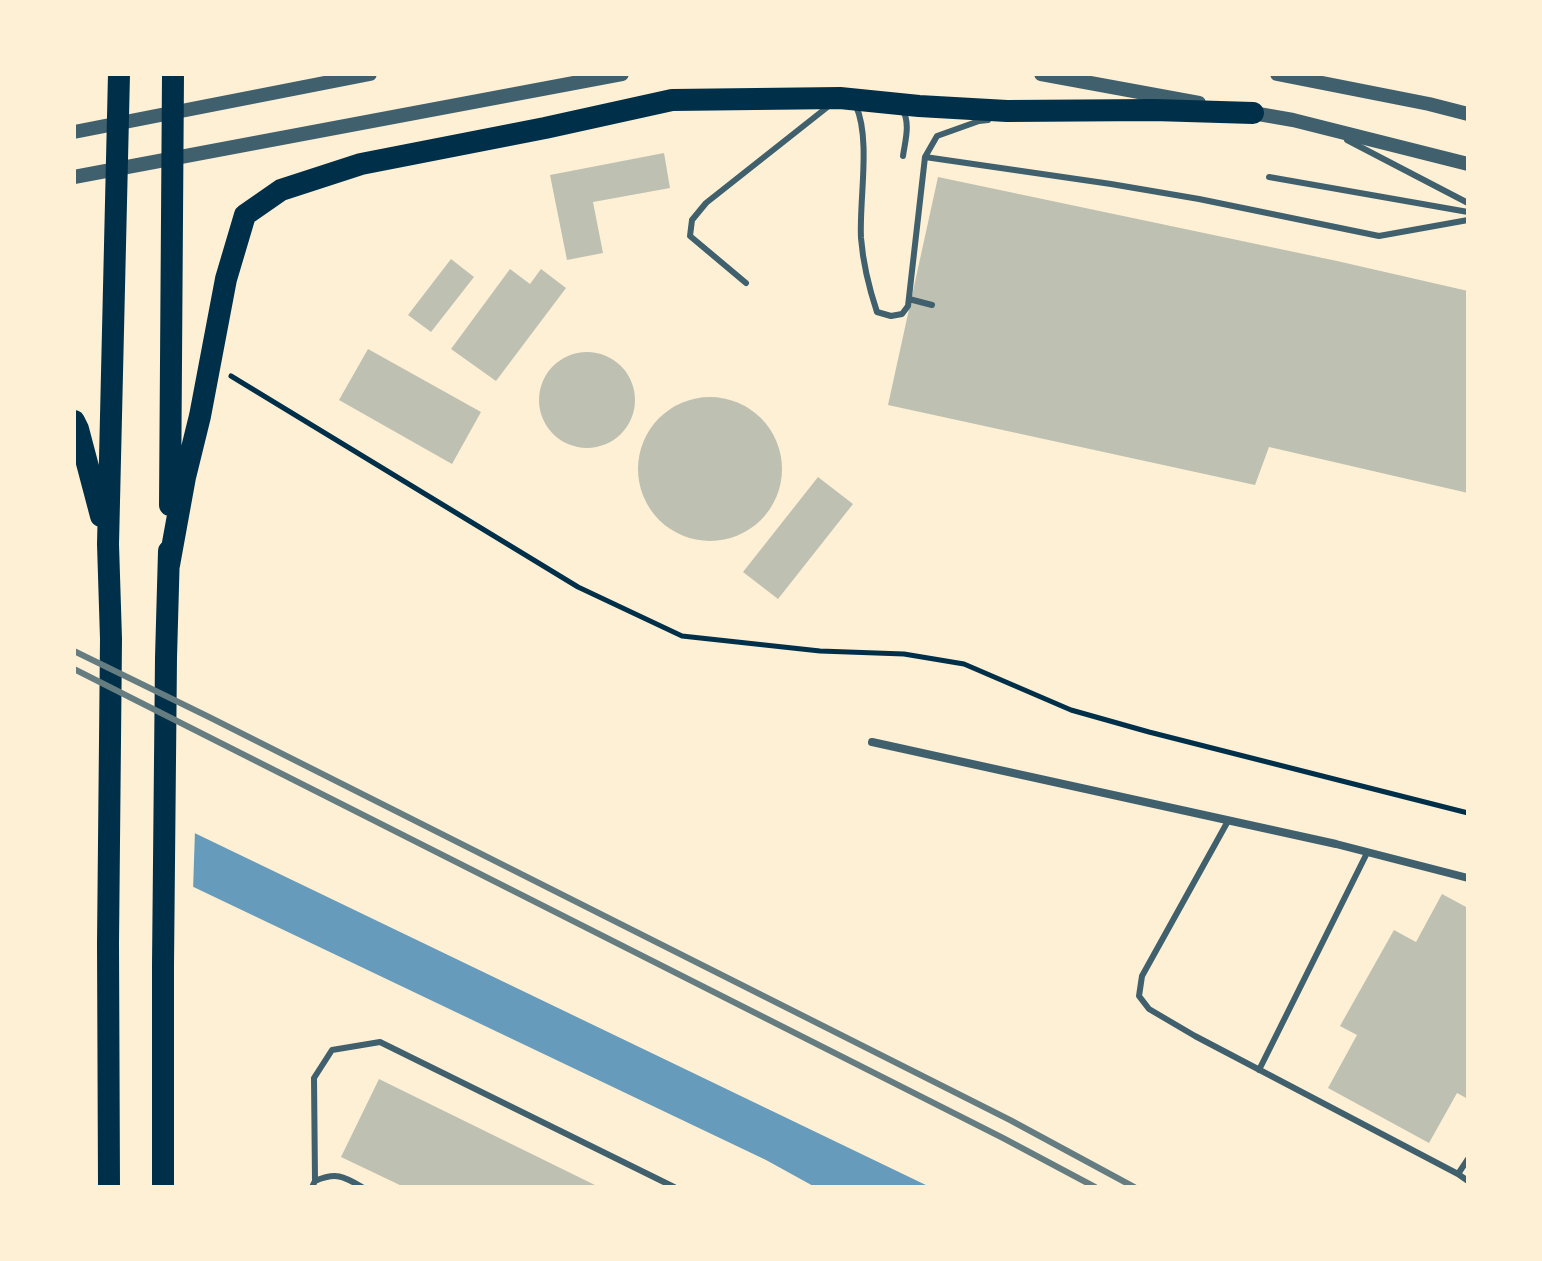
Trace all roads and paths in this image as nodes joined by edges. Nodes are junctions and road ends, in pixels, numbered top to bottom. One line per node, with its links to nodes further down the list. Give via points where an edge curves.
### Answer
1 (119, 74): 29 (highway)
2 (173, 74): 30 (highway)
3 (370, 74): 15 (street)
4 (622, 74): 19 (street)
5 (1041, 74): 12 (street)
6 (1277, 74): 8 (street)
7 (1327, 74): 8 (lane)
8 (1339, 86): 13 (street)
9 (846, 99): 10 (highway); 24 (lane, via 706,203 692,220 690,236); 25 (lane, via 863,128 861,239 872,298 877,312 891,316 902,314); 27 (highway, via 672,100 361,164 281,190 245,215)
10 (898, 103): 11 (highway); 16 (lane, via 906,114)
11 (1039, 111): 12 (highway); 17 (lane, via 979,121 937,136)
12 (1253, 113): 14 (street)
13 (1468, 114)
14 (1322, 127): 18 (street); 21 (lane)
15 (74, 132)
16 (903, 156)
17 (925, 157): 23 (lane, via 1185,196 1379,236); 25 (lane)
18 (1468, 164)
19 (74, 177)
20 (1269, 177): 22 (lane)
21 (1468, 203)
22 (1468, 212)
23 (1468, 220)
24 (746, 283)
25 (909, 299): 26 (lane)
26 (932, 305)
27 (210, 363): 30 (highway); 32 (path, via 578,587 682,636 904,654 964,664 1084,714)
28 (74, 421): 29 (highway)
29 (108, 544): 41 (highway)
30 (169, 565): 42 (highway)
31 (872, 742): 33 (street)
32 (1468, 813)
33 (1228, 821): 34 (street); 36 (lane, via 1142,976 1139,996 1149,1009)
34 (1367, 853): 35 (street); 36 (lane)
35 (1468, 878)
36 (1259, 1070): 38 (lane)
37 (1468, 1159): 38 (lane)
38 (1458, 1174): 39 (lane)
39 (1468, 1181)
40 (314, 1184): 43 (lane, via 330,1175); 44 (lane, via 314,1078 332,1050 380,1042)
41 (109, 1187)
42 (163, 1187)
43 (362, 1187)
44 (674, 1187)

